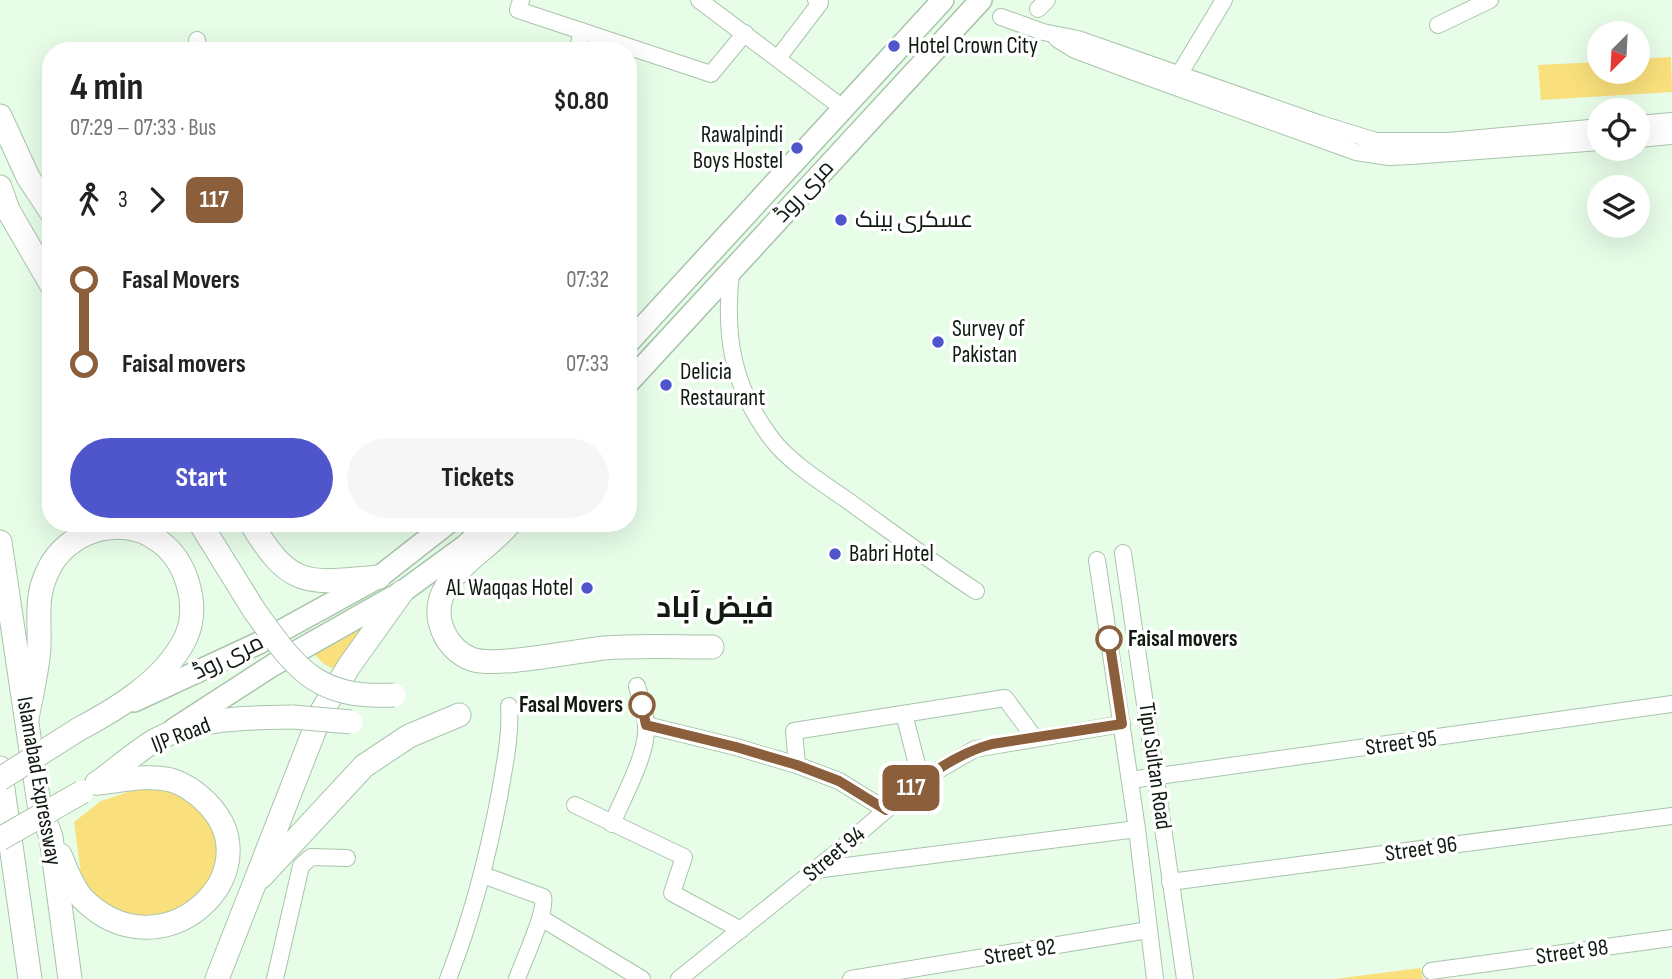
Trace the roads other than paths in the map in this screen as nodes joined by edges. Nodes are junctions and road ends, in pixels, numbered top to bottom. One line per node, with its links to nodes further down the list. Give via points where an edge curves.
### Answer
1 (521, 0): 10 (street, via 518,10)
2 (700, 0): 12 (street)
3 (816, 0): 16 (street, via 820,3)
4 (945, 0): 18 (main road, مری روڈ)
5 (981, 0): 29 (main road, مری روڈ)
6 (1224, 0): 17 (street)
7 (1490, 0): 9 (street)
8 (1001, 17): 11 (street)
9 (1438, 25)
10 (582, 31): 13 (street); 14 (street)
11 (1044, 32): 17 (street, via 1078,38); 25 (street, via 1087,54 1356,152 1389,157)
12 (745, 33): 15 (street, via 711,74); 16 (street)
13 (579, 42)
14 (615, 42)
15 (637, 49)
16 (778, 58): 18 (street)
17 (1180, 74): 22 (street, via 1388,143)
18 (844, 109): 30 (main road, مری روڈ)
19 (0, 116): 27 (highway)
20 (1672, 121): 21 (street)
21 (1650, 123)
22 (1587, 128)
23 (1672, 136): 24 (street)
24 (1650, 138)
25 (1587, 143)
26 (0, 187): 28 (highway)
27 (42, 198)
28 (42, 269)
29 (731, 272): 31 (main road, مری روڈ); 43 (street, via 727,304 730,347 742,389 771,439 812,474)
30 (637, 333)
31 (637, 373)
32 (93, 532): 53 (highway, via 64,548 41,589 39,647)
33 (140, 532): 51 (highway, via 171,551 189,586 190,626 154,679)
34 (206, 532): 47 (highway, bridge, via 254,610 302,670 354,695)
35 (258, 532): 42 (highway, via 284,568 296,576 318,581)
36 (436, 532): 42 (main road, مری روڈ)
37 (480, 532): 44 (main road)
38 (501, 532): 45 (highway, via 453,579 438,607 442,632 455,649 471,659 498,661 607,648)
39 (0, 542): 53 (highway, Islamabad Expressway)
40 (1123, 553): 61 (street, Tipu Sultan Road)
41 (1097, 560): 55 (street, Tipu Sultan Road)
42 (379, 577): 51 (main road, مری روڈ, via 259,643)
43 (976, 591)
44 (402, 593): 58 (main road, via 273,665); 77 (highway, via 321,711)
45 (712, 647)
46 (637, 686): 56 (street)
47 (394, 695)
48 (1672, 704): 61 (street, Street 95)
49 (509, 706): 75 (street, via 511,731)
50 (904, 714): 57 (street, via 1004,698); 59 (street, via 794,731); 63 (street)
51 (105, 715): 62 (highway, مری روڈ, bridge)
52 (459, 715): 77 (highway, via 409,736 364,766)
53 (27, 719): 71 (highway, Islamabad Expressway, via 39,804)
54 (351, 722): 58 (highway, IJP Road, bridge, via 230,718)
55 (1122, 724): 57 (street, Street 94); 64 (street, Tipu Sultan Road)
56 (646, 725): 59 (street); 69 (street, via 636,767)
57 (1034, 737): 63 (street, Street 94, via 975,749)
58 (155, 741): 65 (highway, IJP Road)
59 (797, 765): 67 (street, via 839,781)
60 (0, 768): 84 (highway, Islamabad Expressway)
61 (1157, 777): 64 (street, Street 95); 76 (street, Tipu Sultan Road)
62 (0, 779)
63 (921, 780): 67 (street, Street 94)
64 (1130, 780): 70 (street, Tipu Sultan Road)
65 (89, 788): 71 (highway, via 151,778 171,780 190,788 217,814 225,831 227,853 224,874 206,907 186,923 161,931 116,926 80,896); 72 (highway, bridge)
66 (575, 805): 69 (street)
67 (886, 810): 74 (street, Street 94)
68 (1672, 816): 76 (street, Street 96)
69 (612, 824): 79 (street, via 684,857 672,893)
70 (1137, 829): 74 (street); 80 (street, Tipu Sultan Road)
71 (51, 836): 85 (highway, Islamabad Expressway)
72 (0, 839)
73 (347, 858): 87 (street, via 311,857 301,866)
74 (815, 870): 79 (street, Street 94)
75 (484, 874): 78 (street, via 543,897); 88 (street)
76 (1170, 882): 94 (street, Tipu Sultan Road)
77 (251, 888): 86 (highway)
78 (541, 918): 89 (street); 90 (street)
79 (741, 930): 91 (street, Street 94)
80 (1148, 930): 83 (street, Street 92); 93 (street, Tipu Sultan Road)
81 (1672, 938): 82 (street, Street 98)
82 (1431, 971)
83 (917, 974): 92 (street, Street 92)
84 (30, 978)
85 (70, 979)
86 (217, 979)
87 (275, 979)
88 (448, 979)
89 (517, 979)
90 (642, 979)
91 (679, 979)
92 (851, 979)
93 (1156, 979)
94 (1185, 979)

